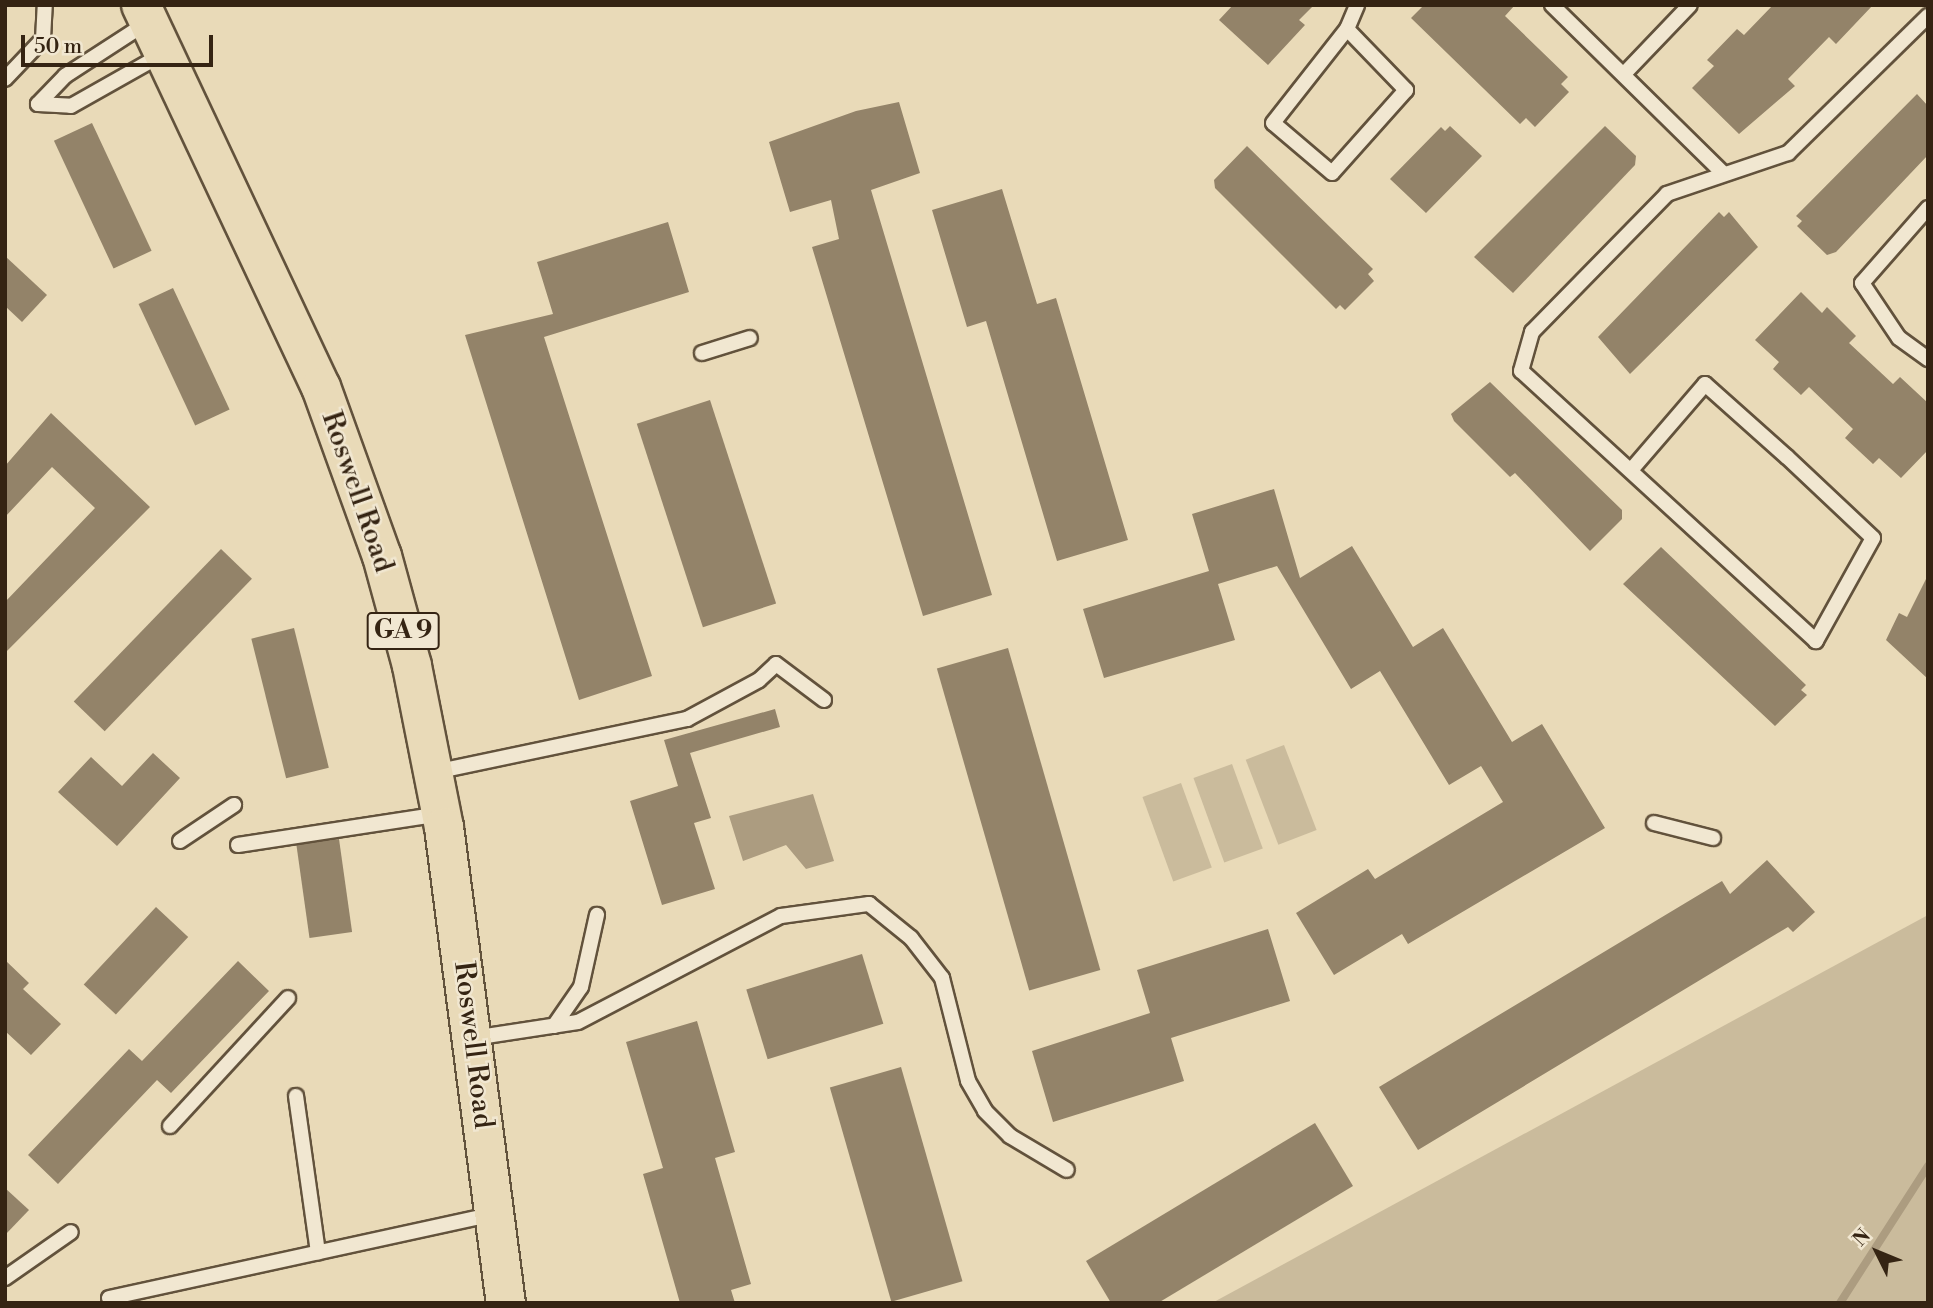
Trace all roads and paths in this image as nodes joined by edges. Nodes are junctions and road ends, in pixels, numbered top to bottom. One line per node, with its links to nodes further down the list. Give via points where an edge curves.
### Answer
1 (45, 5): 9 (lane, via 43,39)
2 (1357, 5): 7 (lane)
3 (1690, 5): 8 (lane)
4 (1562, 8): 8 (lane)
5 (1928, 16): 10 (lane, via 1788,153)
6 (150, 19): 6 (lane, via 65,76 38,104 71,106); 17 (main road, Roswell Road / GA 9, via 321,387 382,556)
7 (1347, 29): 7 (lane, via 1406,90 1332,173 1273,123)
8 (1624, 74): 10 (lane)
9 (5, 79)
10 (1723, 173): 15 (lane, via 1667,194 1532,332 1521,371)
11 (1928, 208): 14 (lane, via 1862,283 1899,338)
12 (750, 338): 13 (lane)
13 (702, 353)
14 (1928, 359)
15 (1632, 469): 15 (lane, via 1720,557 1816,641 1873,538 1787,457 1705,384)
16 (824, 700): 17 (lane, via 776,664 759,680 687,719)
17 (433, 772): 19 (main road, Roswell Road / GA 9)
18 (234, 805): 22 (lane)
19 (442, 814): 23 (lane); 27 (main road, Roswell Road / GA 9)
20 (1654, 823): 21 (lane)
21 (1713, 838)
22 (180, 841)
23 (238, 845)
24 (597, 915): 26 (lane, via 581,987)
25 (288, 998): 29 (lane)
26 (554, 1026): 27 (lane); 30 (lane, via 578,1022 781,916 869,904 911,939 942,978 968,1081 985,1111 1010,1136)
27 (471, 1038): 31 (main road, Roswell Road / GA 9)
28 (296, 1096): 33 (lane)
29 (170, 1126)
30 (1067, 1170)
31 (495, 1214): 33 (lane); 36 (main road, Roswell Road / GA 9)
32 (71, 1232): 34 (lane)
33 (318, 1252): 35 (lane)
34 (5, 1278)
35 (109, 1298)
36 (506, 1303)

